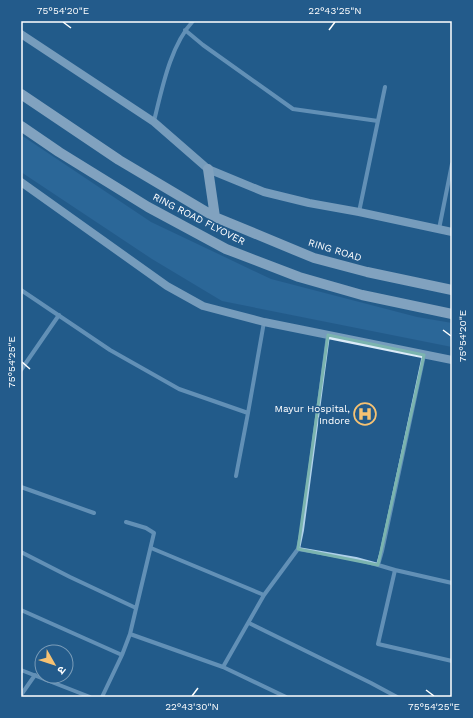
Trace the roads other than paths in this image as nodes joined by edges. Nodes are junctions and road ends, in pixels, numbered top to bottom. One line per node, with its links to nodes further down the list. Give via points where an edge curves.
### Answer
1 (193, 21): 2 (street)
2 (185, 30): 6 (street, via 293,109); 7 (street, via 169,64)
3 (21, 34): 7 (street)
4 (385, 87): 6 (street)
5 (24, 96): 13 (main road, RING ROAD FLYOVER, via 119,160)
6 (378, 121): 12 (street)
7 (154, 122): 10 (street)
8 (21, 126): 18 (main road, RING ROAD FLYOVER, via 148,207 226,249 299,276 362,295)
9 (452, 164): 14 (street)
10 (208, 169): 12 (street, via 264,192); 13 (main road)
11 (21, 182): 20 (street, via 167,286 203,306)
12 (359, 212): 14 (street)
13 (215, 217): 17 (main road, RING ROAD, via 314,258)
14 (439, 229): 15 (street)
15 (452, 232)
16 (21, 290): 19 (street)
17 (452, 290)
18 (452, 314)
19 (59, 315): 24 (street); 25 (street, via 110,350 179,389)
20 (264, 322): 21 (street); 25 (street)
21 (328, 335): 22 (street); 31 (street)
22 (424, 355): 23 (street); 33 (street)
23 (452, 360)
24 (21, 370)
25 (248, 413): 26 (street)
26 (236, 476)
27 (21, 487): 28 (street)
28 (94, 513)
29 (126, 522): 30 (street, via 154,533)
30 (151, 548): 36 (street); 37 (street)
31 (298, 548): 33 (street); 36 (street)
32 (21, 552): 37 (street)
33 (378, 565): 34 (street)
34 (395, 570): 35 (street); 42 (street, via 378,644)
35 (452, 583)
36 (264, 595): 39 (street)
37 (136, 608): 40 (street)
38 (21, 610): 41 (street)
39 (249, 623): 43 (street); 52 (street)
40 (130, 634): 41 (street); 43 (street)
41 (122, 656): 50 (street)
42 (452, 661)
43 (223, 666): 51 (street)
44 (21, 670): 45 (street)
45 (34, 675)
46 (34, 676): 48 (street)
47 (58, 684): 49 (street)
48 (21, 695)
49 (90, 697)
50 (102, 697)
51 (286, 697)
52 (397, 697)

